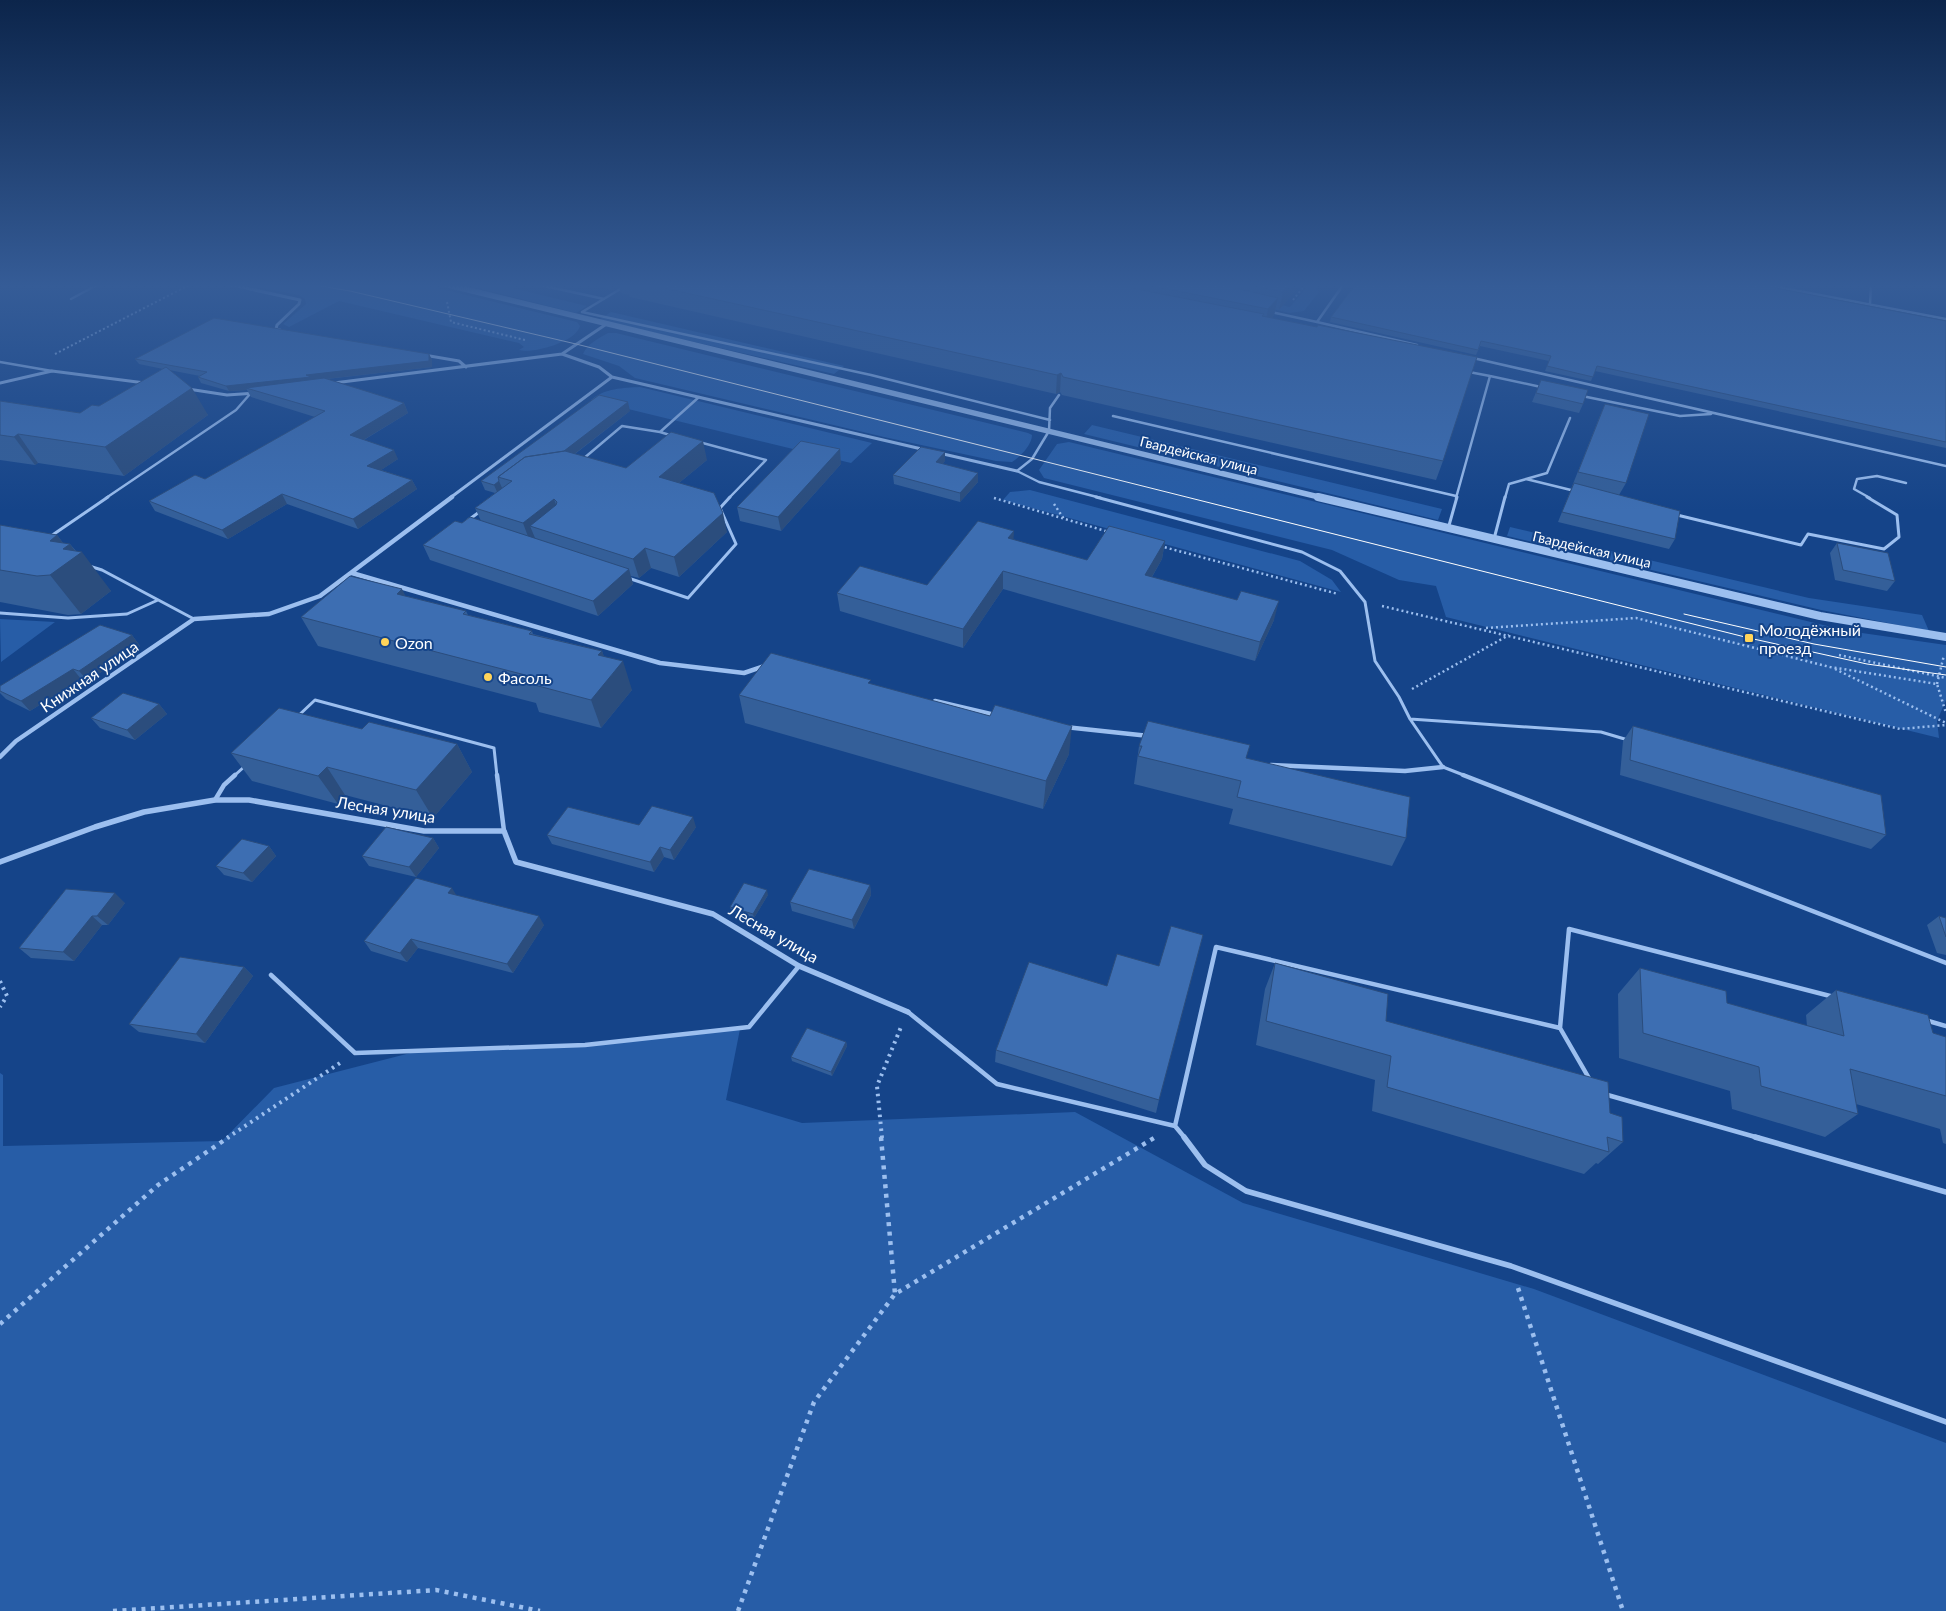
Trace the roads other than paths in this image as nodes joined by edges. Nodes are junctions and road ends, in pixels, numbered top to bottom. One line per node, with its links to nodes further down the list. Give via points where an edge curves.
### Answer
1 (454, 360): 8 (street)
2 (515, 360): 8 (street)
3 (580, 360): 12 (street, via 599,367)
4 (752, 360): 27 (street, Гвардейская улица)
5 (803, 360): 26 (lane)
6 (1482, 360): 23 (lane)
7 (0, 362): 10 (lane)
8 (466, 367): 15 (street)
9 (1462, 370): 11 (lane)
10 (52, 371): 13 (street); 14 (street)
11 (1490, 376): 17 (lane); 37 (lane)
12 (612, 377): 22 (street); 45 (street)
13 (0, 383)
14 (150, 384)
15 (329, 384)
16 (179, 388): 19 (street, via 227,395)
17 (1546, 388)
18 (260, 393): 19 (street)
19 (250, 394): 42 (lane, via 236,410)
20 (1575, 394): 23 (lane, via 1680,416)
21 (1059, 395): 26 (lane, via 1050,408)
22 (699, 397): 28 (lane); 33 (street)
23 (1716, 414): 32 (lane)
24 (1113, 416): 37 (lane)
25 (1570, 418): 34 (lane, via 1547,473)
26 (1050, 420): 27 (lane)
27 (1049, 431): 33 (lane, via 1032,458); 41 (street, Гвардейская улица)
28 (660, 432): 29 (lane); 31 (lane, via 622,426)
29 (679, 437)
30 (698, 442): 46 (lane, via 766,460 720,508 736,544 688,598)
31 (581, 461)
32 (1946, 466)
33 (1017, 471): 54 (lane, via 1039,482 1302,552 1340,571 1365,602 1375,661)
34 (1526, 479): 36 (lane); 43 (lane, via 1509,484)
35 (1906, 483): 39 (lane, via 1877,476 1857,479 1854,490 1897,515 1899,537 1884,550 1808,534 1801,545)
36 (1583, 493)
37 (1456, 496): 41 (lane)
38 (485, 507): 40 (lane, via 463,524)
39 (1668, 513)
40 (471, 527)
41 (1448, 529): 43 (street, Гвардейская улица)
42 (46, 539)
43 (1494, 539): 50 (street, Гвардейская улица, via 1820,616)
44 (84, 565): 47 (lane, via 102,570)
45 (352, 573): 49 (street, via 320,596 269,614); 51 (street, via 660,663 744,673)
46 (624, 576)
47 (158, 600): 48 (lane, via 127,614 68,618); 49 (lane)
48 (0, 613)
49 (194, 619): 59 (street, Книжная улица, via 16,741)
50 (1946, 637)
51 (772, 664)
52 (932, 701): 53 (street)
53 (999, 716)
54 (1410, 719): 58 (lane, via 1601,732); 62 (lane)
55 (294, 720): 64 (lane, via 315,700 494,748)
56 (1056, 726): 57 (street)
57 (1154, 737)
58 (1629, 740)
59 (0, 757)
60 (252, 759): 63 (lane, via 224,786)
61 (1263, 763): 62 (street, via 1405,771)
62 (1443, 766): 66 (lane)
63 (215, 800): 64 (street, Лесная улица, via 249,800 424,831); 65 (street, Лесная улица, via 144,812)
64 (504, 831): 67 (street, Лесная улица, via 516,862 713,914)
65 (0, 862)
66 (1946, 963)
67 (799, 966): 68 (lane, via 749,1027 585,1045 355,1053); 70 (street, Лесная улица)
68 (271, 975)
69 (1840, 998): 73 (lane, via 1569,928)
70 (908, 1012): 76 (lane, via 997,1084)
71 (1917, 1018): 72 (lane)
72 (1946, 1026)
73 (1560, 1028): 74 (lane); 76 (lane, via 1216,947)
74 (1592, 1084)
75 (1597, 1092): 77 (lane)
76 (1175, 1126): 78 (lane, via 1205,1165 1246,1191 1511,1266)
77 (1946, 1192)
78 (1946, 1422)

